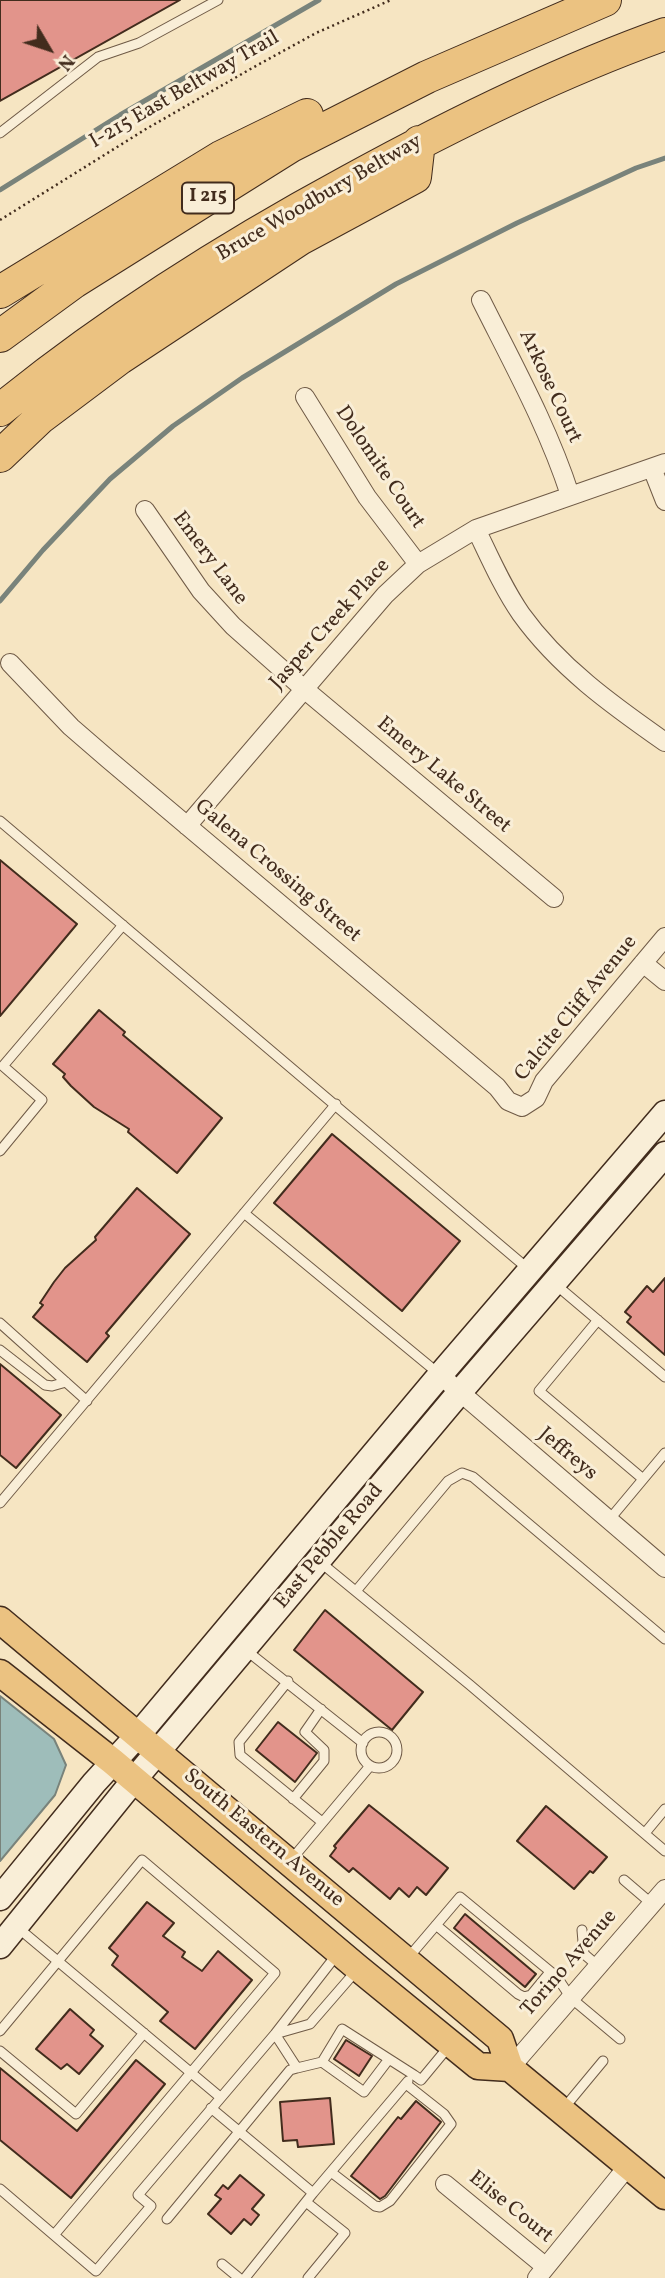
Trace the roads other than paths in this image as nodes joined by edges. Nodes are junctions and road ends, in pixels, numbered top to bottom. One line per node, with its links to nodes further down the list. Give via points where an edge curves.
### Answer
1 (218, 0): 5 (lane, via 139,43 98,57)
2 (605, 0): 4 (highway, I 215)
3 (665, 34): 6 (highway, Bruce Woodbury Beltway / I 215, via 598,58)
4 (427, 77): 7 (highway, via 362,89 221,157); 9 (highway, I 215, via 291,146 74,282)
5 (0, 133)
6 (419, 142): 11 (highway, Bruce Woodbury Beltway / I 215, via 294,210 190,274 88,342); 12 (highway, via 415,177 300,239 120,358 40,418)
7 (0, 292)
8 (481, 300): 14 (street, Arkose Court, via 540,416)
9 (0, 336)
10 (305, 397): 18 (street, Dolomite Court, via 367,497)
11 (0, 410)
12 (0, 456)
13 (659, 466): 14 (street, Jasper Creek Place); 15 (street)
14 (570, 495): 17 (street, Jasper Creek Place)
15 (665, 501)
16 (145, 510): 20 (street, Emery Lane, via 216,608)
17 (476, 529): 18 (street, Jasper Creek Place); 21 (street, via 501,581 540,638 586,683)
18 (418, 564): 20 (street, Jasper Creek Place)
19 (10, 663): 23 (street, Galena Crossing Street, via 89,743)
20 (303, 688): 23 (street, Jasper Creek Place); 24 (street, Emery Lake Street)
21 (665, 742)
22 (0, 821): 25 (lane)
23 (187, 826): 31 (street, Galena Crossing Street, via 508,1101)
24 (554, 898)
25 (123, 926): 29 (lane); 30 (lane)
26 (662, 946): 27 (street, Calcite Cliff Avenue)
27 (643, 964): 28 (street); 31 (street, Calcite Cliff Avenue, via 544,1080 536,1098)
28 (665, 982)
29 (1, 1068): 33 (lane, via 42,1100)
30 (336, 1104): 35 (lane); 36 (lane)
31 (522, 1107)
32 (665, 1113): 36 (main road, East Pebble Road)
33 (2, 1145)
34 (665, 1154): 37 (main road, East Pebble Road)
35 (244, 1213): 41 (lane); 45 (lane)
36 (530, 1270): 41 (main road, East Pebble Road)
37 (555, 1284): 38 (lane); 44 (main road, East Pebble Road)
38 (598, 1320): 42 (lane); 47 (lane, via 539,1391)
39 (0, 1322): 43 (lane)
40 (0, 1350): 43 (lane, via 45,1385)
41 (440, 1375): 44 (street, Jeffreys); 59 (main road, East Pebble Road)
42 (665, 1377)
43 (66, 1382): 45 (lane)
44 (459, 1393): 49 (street, Jeffreys); 50 (main road, East Pebble Road)
45 (87, 1401): 48 (lane)
46 (665, 1453): 47 (lane)
47 (643, 1479): 49 (lane)
48 (0, 1503)
49 (609, 1520): 51 (street, Jeffreys)
50 (319, 1561): 52 (lane); 55 (main road, East Pebble Road)
51 (665, 1568)
52 (356, 1591): 54 (lane, via 448,1481 462,1473 473,1476); 68 (lane)
53 (0, 1620): 59 (main road, South Eastern Avenue)
54 (665, 1639)
55 (245, 1649): 57 (lane); 61 (main road, East Pebble Road)
56 (0, 1672): 62 (main road, South Eastern Avenue)
57 (288, 1681): 58 (lane); 65 (lane, via 239,1742 240,1755)
58 (321, 1709): 60 (lane); 65 (lane, via 305,1732 324,1750 324,1761)
59 (138, 1735): 61 (main road, South Eastern Avenue); 62 (main road, East Pebble Road)
60 (363, 1743): 63 (lane, via 362,1757); 63 (lane, via 369,1735 382,1732 396,1745 392,1763)
61 (159, 1751): 64 (main road, East Pebble Road); 70 (main road, South Eastern Avenue)
62 (112, 1761): 64 (main road, South Eastern Avenue); 73 (main road, East Pebble Road)
63 (370, 1766): 67 (lane)
64 (134, 1780): 76 (main road, East Pebble Road); 79 (main road, South Eastern Avenue)
65 (293, 1799): 67 (lane)
66 (665, 1809): 68 (lane)
67 (322, 1822): 70 (lane)
68 (645, 1833): 69 (lane)
69 (665, 1851)
70 (290, 1861): 80 (main road, South Eastern Avenue)
71 (624, 1880): 74 (lane)
72 (665, 1889): 74 (street, Torino Avenue)
73 (0, 1898)
74 (652, 1904): 82 (street, Torino Avenue)
75 (436, 1925): 80 (lane); 83 (lane, via 524,1997); 83 (lane, via 460,1897)
76 (16, 1926): 78 (main road, East Pebble Road); 81 (lane)
77 (582, 1930): 82 (lane, via 584,1954)
78 (0, 1946)
79 (348, 1960): 87 (lane, via 287,2015); 87 (lane, via 310,2024); 89 (main road, South Eastern Avenue)
80 (407, 1960): 95 (main road, South Eastern Avenue, via 500,2039)
81 (58, 1961): 85 (lane); 86 (lane); 96 (lane, via 142,1860 275,1973)
82 (598, 1966): 84 (street, Torino Avenue)
83 (550, 1972): 84 (lane)
84 (571, 1997): 88 (lane); 95 (street, Torino Avenue)
85 (0, 2031)
86 (144, 2033): 90 (lane, via 76,2114); 96 (lane)
87 (275, 2034): 94 (lane); 99 (lane)
88 (620, 2039)
89 (451, 2043): 95 (main road, South Eastern Avenue, via 478,2066); 97 (lane, via 421,2080)
90 (0, 2051)
91 (389, 2059): 93 (lane, via 364,2092); 93 (lane, via 342,2029); 97 (lane)
92 (603, 2061): 101 (lane)
93 (322, 2062): 94 (lane)
94 (297, 2068): 102 (lane, via 289,2070)
95 (510, 2068): 101 (main road, South Eastern Avenue)
96 (192, 2073): 99 (lane); 111 (lane)
97 (414, 2075): 98 (lane)
98 (406, 2084): 104 (lane); 104 (lane, via 450,2124 390,2201 375,2206)
99 (220, 2097): 100 (lane)
100 (211, 2108): 102 (lane); 111 (lane, via 138,2195 152,2206 96,2272)
101 (562, 2111): 103 (main road, South Eastern Avenue)
102 (239, 2132): 107 (lane); 110 (lane)
103 (628, 2166): 108 (main road, South Eastern Avenue); 113 (street)
104 (331, 2172): 107 (lane)
105 (445, 2184): 113 (street, Elise Court)
106 (0, 2189): 111 (lane)
107 (313, 2193): 109 (lane)
108 (665, 2196)
109 (306, 2202): 115 (lane); 116 (lane, via 345,2233)
110 (167, 2219)
111 (54, 2235)
112 (222, 2264): 114 (lane)
113 (542, 2272)
114 (239, 2278)
115 (244, 2278)
116 (308, 2278)

